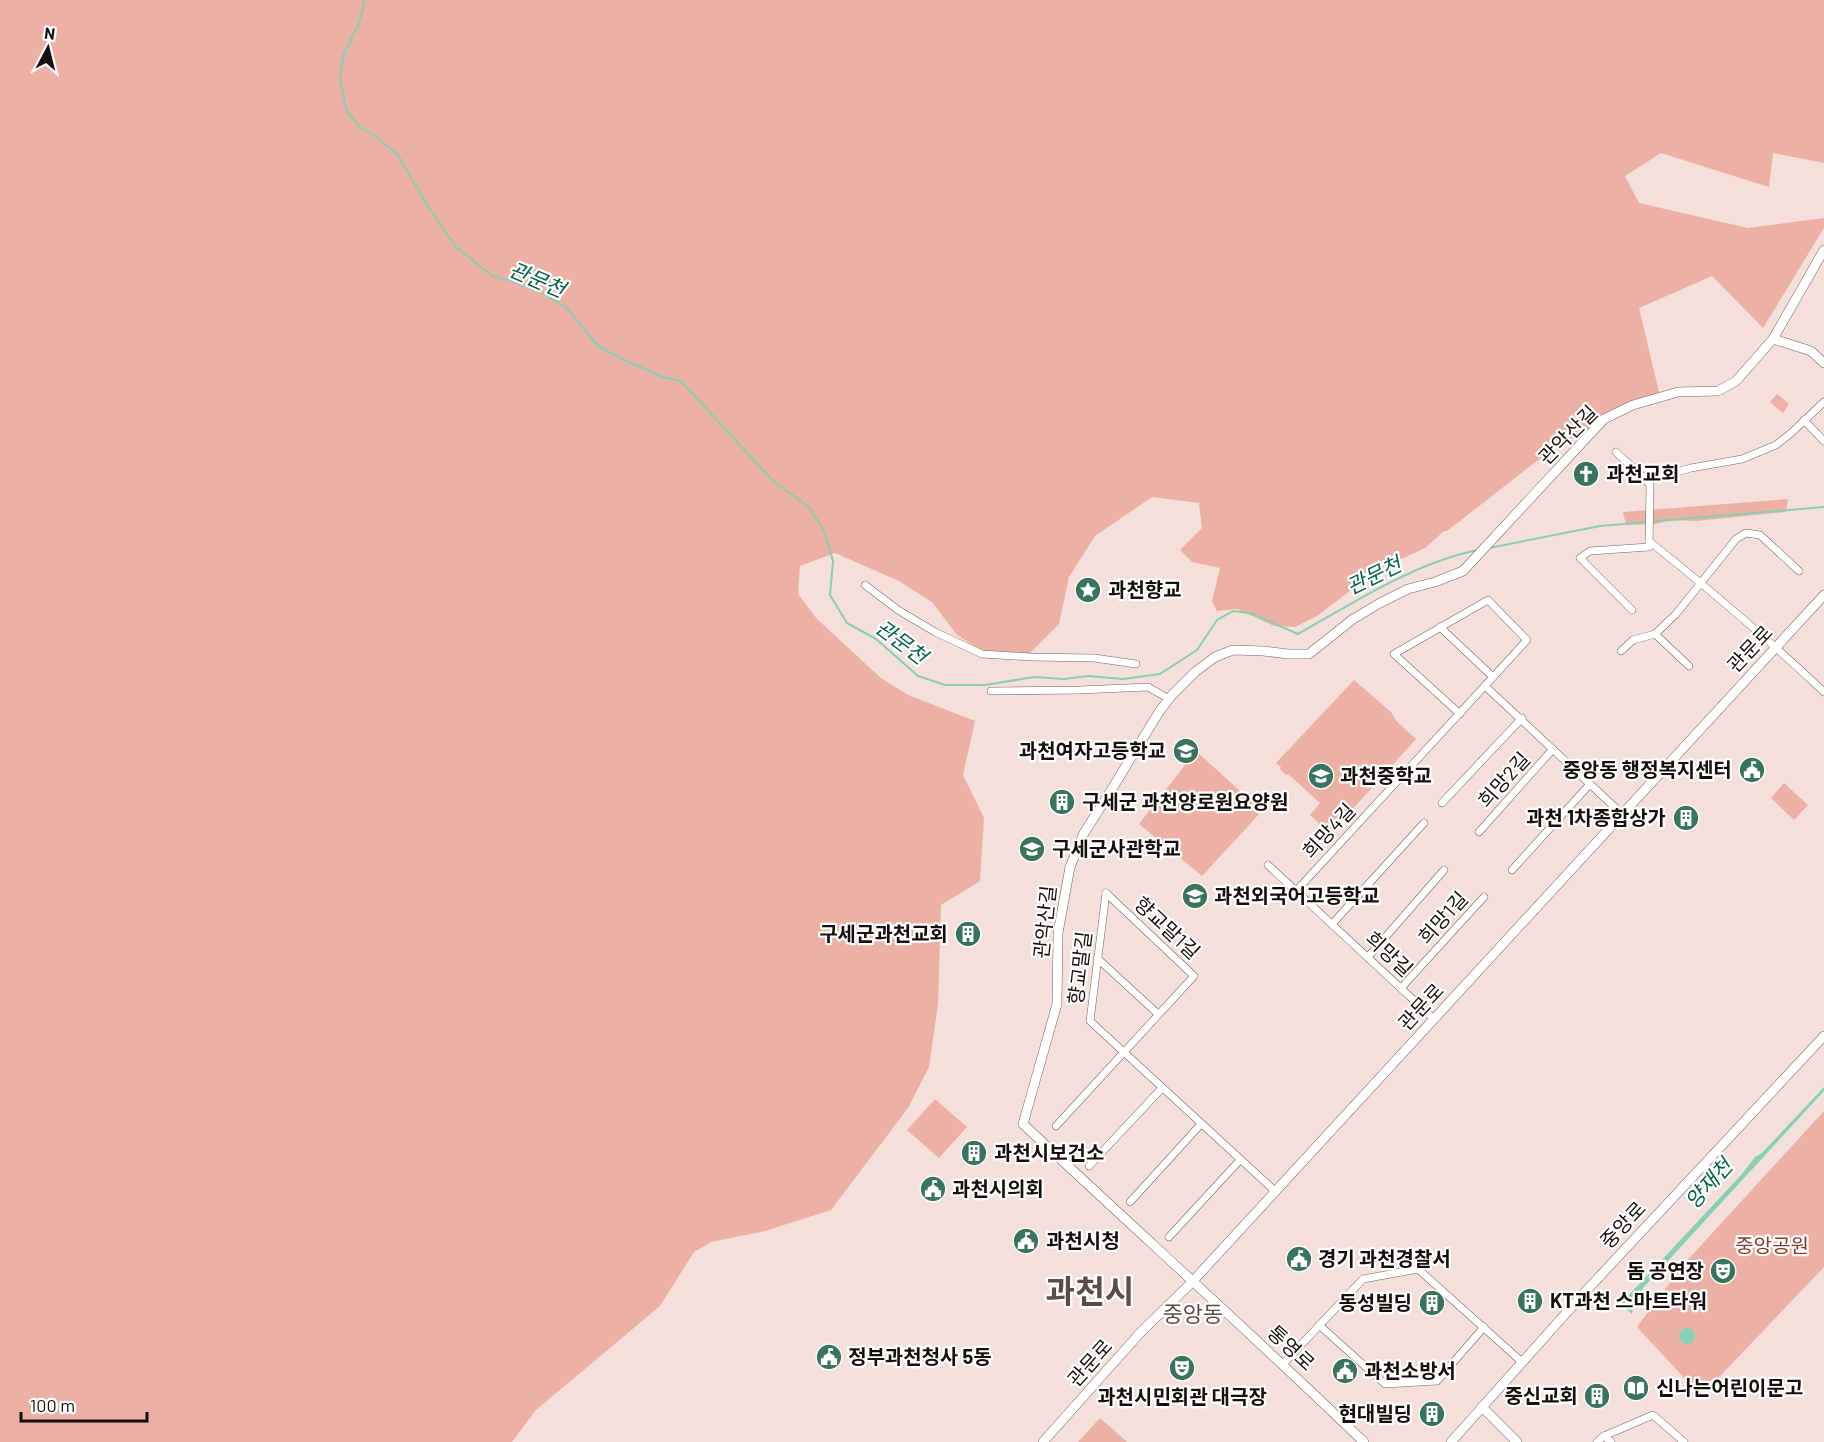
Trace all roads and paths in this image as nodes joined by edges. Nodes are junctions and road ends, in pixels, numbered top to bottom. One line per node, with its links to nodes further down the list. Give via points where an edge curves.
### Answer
1 (1824, 250): 2 (street, 관악산길)
2 (1773, 339): 3 (street, via 1811,351); 25 (street, 관악산길, via 1736,381 1718,392 1678,392 1633,405 1604,419 1463,572 1408,589 1371,608 1309,654 1233,650 1215,657)
3 (1824, 363)
4 (1824, 402): 5 (street)
5 (1804, 420): 6 (street); 8 (street, via 1776,445 1742,459)
6 (1824, 441)
7 (1616, 452): 8 (street)
8 (1644, 477): 9 (street, via 1650,485)
9 (1649, 541): 11 (street); 14 (street, via 1649,547 1590,551 1580,558)
10 (1799, 571): 11 (street, via 1760,534 1746,533 1736,539)
11 (1701, 583): 16 (street); 17 (street)
12 (865, 585): 19 (street, via 935,632 982,654 1094,658)
13 (1824, 595): 17 (street, 관문로)
14 (1632, 610)
15 (1440, 627): 21 (street); 21 (street, 희망4길, via 1488,600 1527,640); 26 (street, 희망4길, via 1394,654)
16 (1655, 634): 18 (street, via 1633,640); 20 (street)
17 (1775, 648): 24 (street); 31 (street, 관문로)
18 (1621, 651)
19 (1136, 664)
20 (1689, 666)
21 (1493, 677): 22 (street, 희망4길)
22 (1485, 686): 26 (street, 희망4길); 27 (street)
23 (991, 691): 25 (street, via 1148,687)
24 (1824, 692)
25 (1169, 699): 56 (street, 관악산길, via 1084,832 1070,867 1058,933 1057,1004 1023,1124)
26 (1460, 714): 37 (street, 희망4길)
27 (1521, 718): 28 (street); 30 (street)
28 (1553, 749): 29 (street); 33 (street, 희망2길)
29 (1590, 784): 31 (street); 36 (street)
30 (1442, 803)
31 (1622, 814): 45 (street, 관문로)
32 (1424, 823): 40 (street)
33 (1479, 832)
34 (1268, 865): 37 (street, 희망길)
35 (1444, 870): 41 (street)
36 (1512, 870)
37 (1297, 890): 40 (street, 희망길)
38 (1106, 893): 42 (street, 향교말길); 44 (street, 향교말1길, via 1194,976)
39 (1484, 897): 43 (street, 희망1길)
40 (1332, 924): 41 (street, 희망길)
41 (1368, 957): 43 (street, 희망길)
42 (1097, 958): 44 (street); 47 (street, 향교말길, via 1090,1020)
43 (1401, 988): 45 (street, 희망길)
44 (1158, 1014): 47 (street, 향교말1길)
45 (1434, 1019): 53 (street, 관문로)
46 (1824, 1036): 59 (street, 중앙로)
47 (1123, 1052): 48 (street, 향교말길); 50 (street, 향교말1길)
48 (1162, 1088): 49 (street, 향교말길); 52 (street)
49 (1201, 1124): 51 (street, 향교말길); 54 (street)
50 (1056, 1126)
51 (1240, 1160): 53 (street, 향교말길); 55 (street)
52 (1089, 1166)
53 (1275, 1191): 56 (street, 관문로)
54 (1130, 1202)
55 (1169, 1237)
56 (1192, 1282): 60 (street, 통영로); 63 (street, 관문로)
57 (1319, 1325): 58 (street, via 1364,1279 1418,1269); 58 (street, via 1385,1384 1437,1381); 60 (street)
58 (1484, 1327): 59 (street)
59 (1522, 1362): 61 (street, 중앙로)
60 (1283, 1364): 64 (street, 통영로)
61 (1482, 1407): 65 (street, 중앙로); 66 (street)
62 (1604, 1436): 67 (street); 68 (street); 69 (street, via 1653,1415)
63 (1043, 1442)
64 (1364, 1442)
65 (1451, 1442)
66 (1517, 1442)
67 (1597, 1442)
68 (1611, 1442)
69 (1684, 1442)

